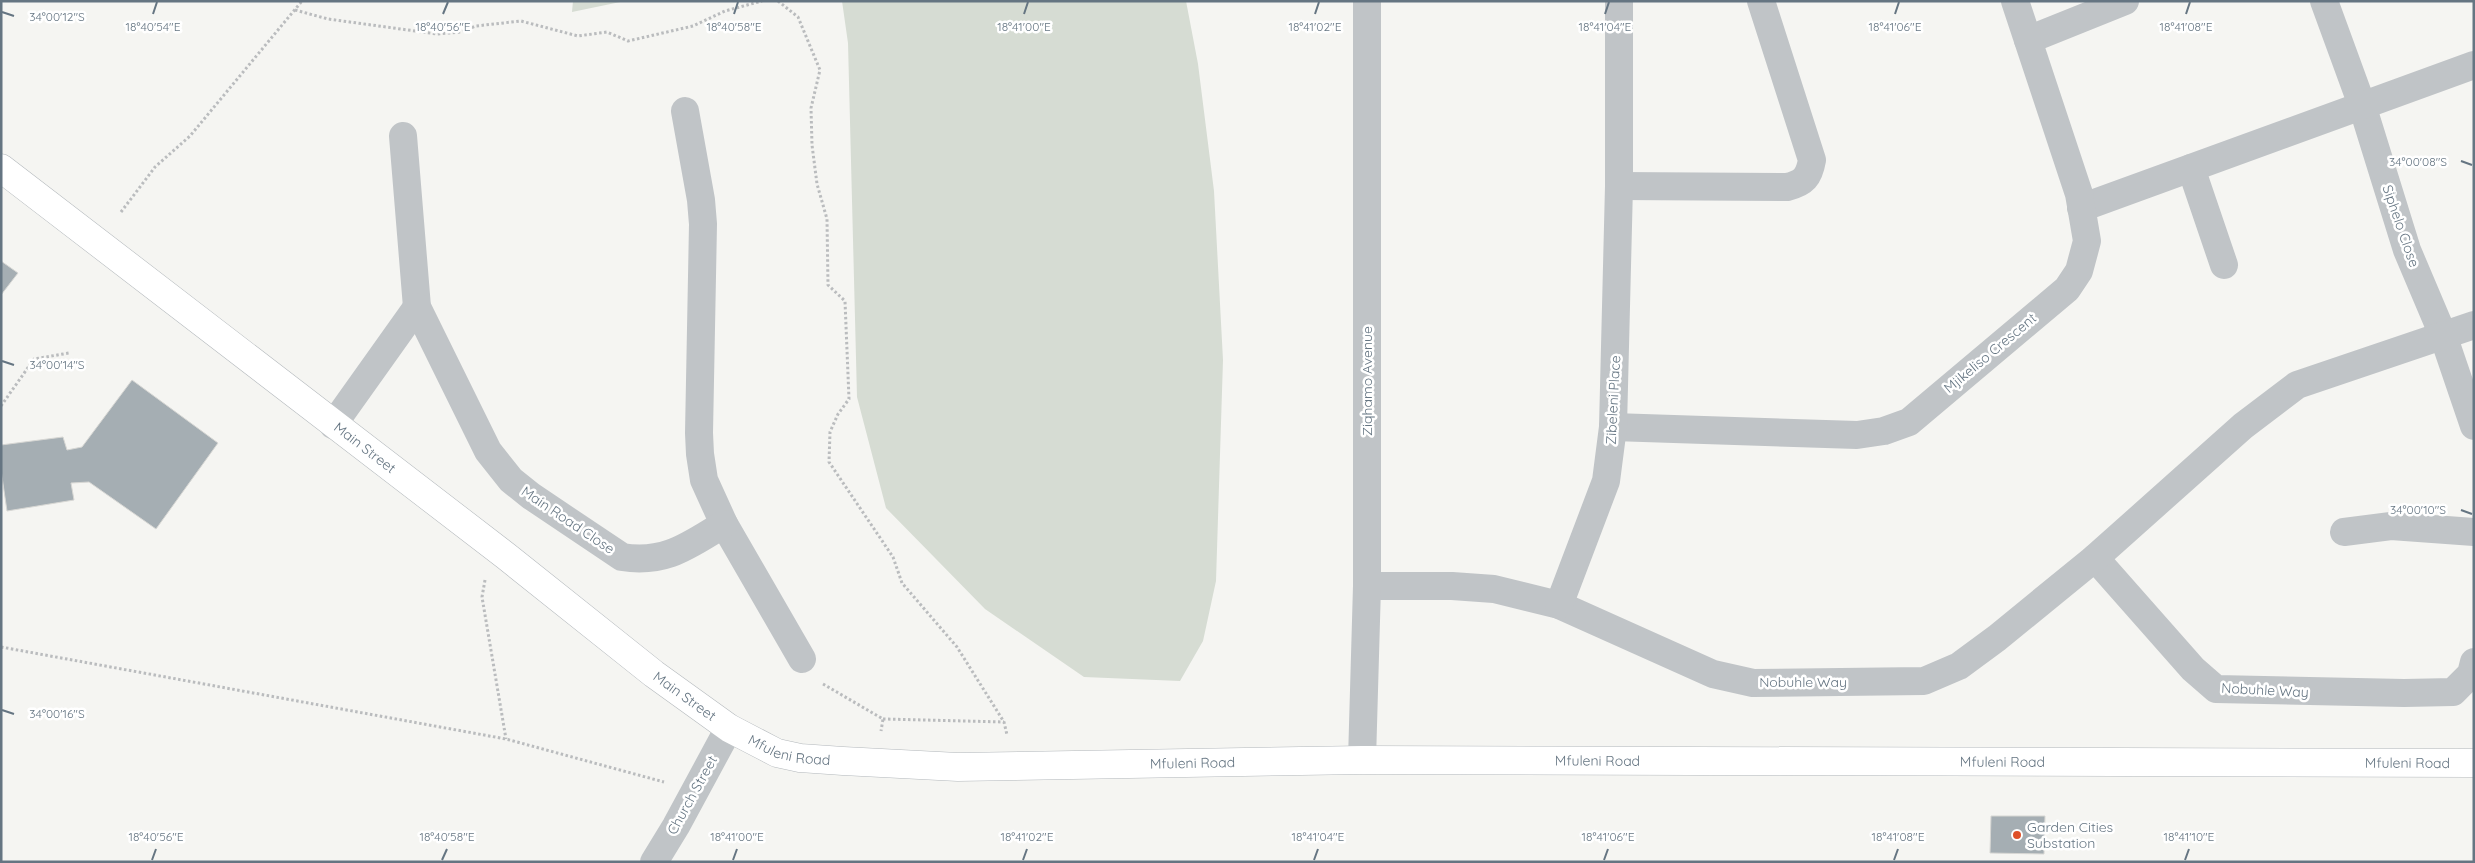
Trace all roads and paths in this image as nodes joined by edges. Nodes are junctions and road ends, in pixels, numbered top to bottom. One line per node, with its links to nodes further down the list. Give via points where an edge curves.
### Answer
1 (302, 1): 10 (path)
2 (762, 1): 10 (path, via 725,11 693,26 628,41 607,32 578,36 521,21 437,34 328,19)
3 (778, 1): 41 (path, via 798,17 820,70 811,108 812,144 817,184 827,219 828,285 845,301 849,399 830,432 830,462 893,557 902,583 957,647)
4 (1367, 1): 35 (street, Ziqhamo Avenue)
5 (1619, 1): 18 (street, Zibeleni Place)
6 (1761, 1): 18 (street, via 1812,160 1810,174 1805,180 1787,187)
7 (2015, 1): 11 (street, Mjikeliso Crescent)
8 (2125, 1): 11 (street)
9 (2324, 1): 13 (street, Siphelo Close)
10 (295, 10): 20 (path, via 190,136 155,167)
11 (2028, 40): 19 (street, Mjikeliso Crescent)
12 (2474, 64): 13 (street)
13 (2362, 105): 17 (street); 24 (street, Siphelo Close, via 2407,250)
14 (685, 111): 30 (street, via 703,224 700,454 704,480)
15 (403, 136): 22 (street, Main Road Close)
16 (1, 168): 27 (street, Main Street)
17 (2191, 168): 19 (street); 21 (street)
18 (1619, 186): 29 (street, Zibeleni Place)
19 (2081, 208): 29 (street, Mjikeliso Crescent, via 2087,241 2079,272 2067,289 1909,422 1857,436)
20 (121, 212)
21 (2224, 266)
22 (417, 307): 27 (street); 30 (street, Main Road Close, via 488,452 511,480 531,496 622,557 641,560 677,552)
23 (2474, 325): 24 (street, Nobuhle Way)
24 (2443, 335): 28 (street); 33 (street, Nobuhle Way, via 2297,385 2243,426)
25 (68, 353): 26 (path, via 34,359)
26 (1, 406)
27 (333, 425): 42 (street, Main Street, via 506,556 654,674)
28 (2474, 426)
29 (1613, 427): 36 (street, Zibeleni Place, via 1606,481)
30 (724, 524): 38 (street)
31 (2344, 532): 32 (street, via 2391,526)
32 (2474, 532)
33 (2095, 558): 36 (street, Nobuhle Way, via 1959,666 1924,681 1753,683 1713,674); 39 (street, Nobuhle Way, via 2192,669 2216,689 2453,692 2471,674)
34 (487, 572): 44 (path, via 482,597)
35 (1368, 586): 36 (street, Nobuhle Way, via 1494,589); 46 (street, Ziqhamo Avenue)
36 (1559, 605)
37 (1, 647): 44 (path)
38 (802, 659): 40 (path, via 816,679)
39 (2474, 662)
40 (883, 719): 41 (path); 43 (path)
41 (1004, 722): 45 (path)
42 (729, 728): 46 (street, Mfuleni Road, via 777,753 852,762 958,767); 49 (street, Church Street)
43 (881, 737)
44 (506, 740): 48 (path)
45 (1008, 740)
46 (1362, 760): 47 (street, Mfuleni Road)
47 (2474, 763)
48 (672, 784)
49 (654, 862)

